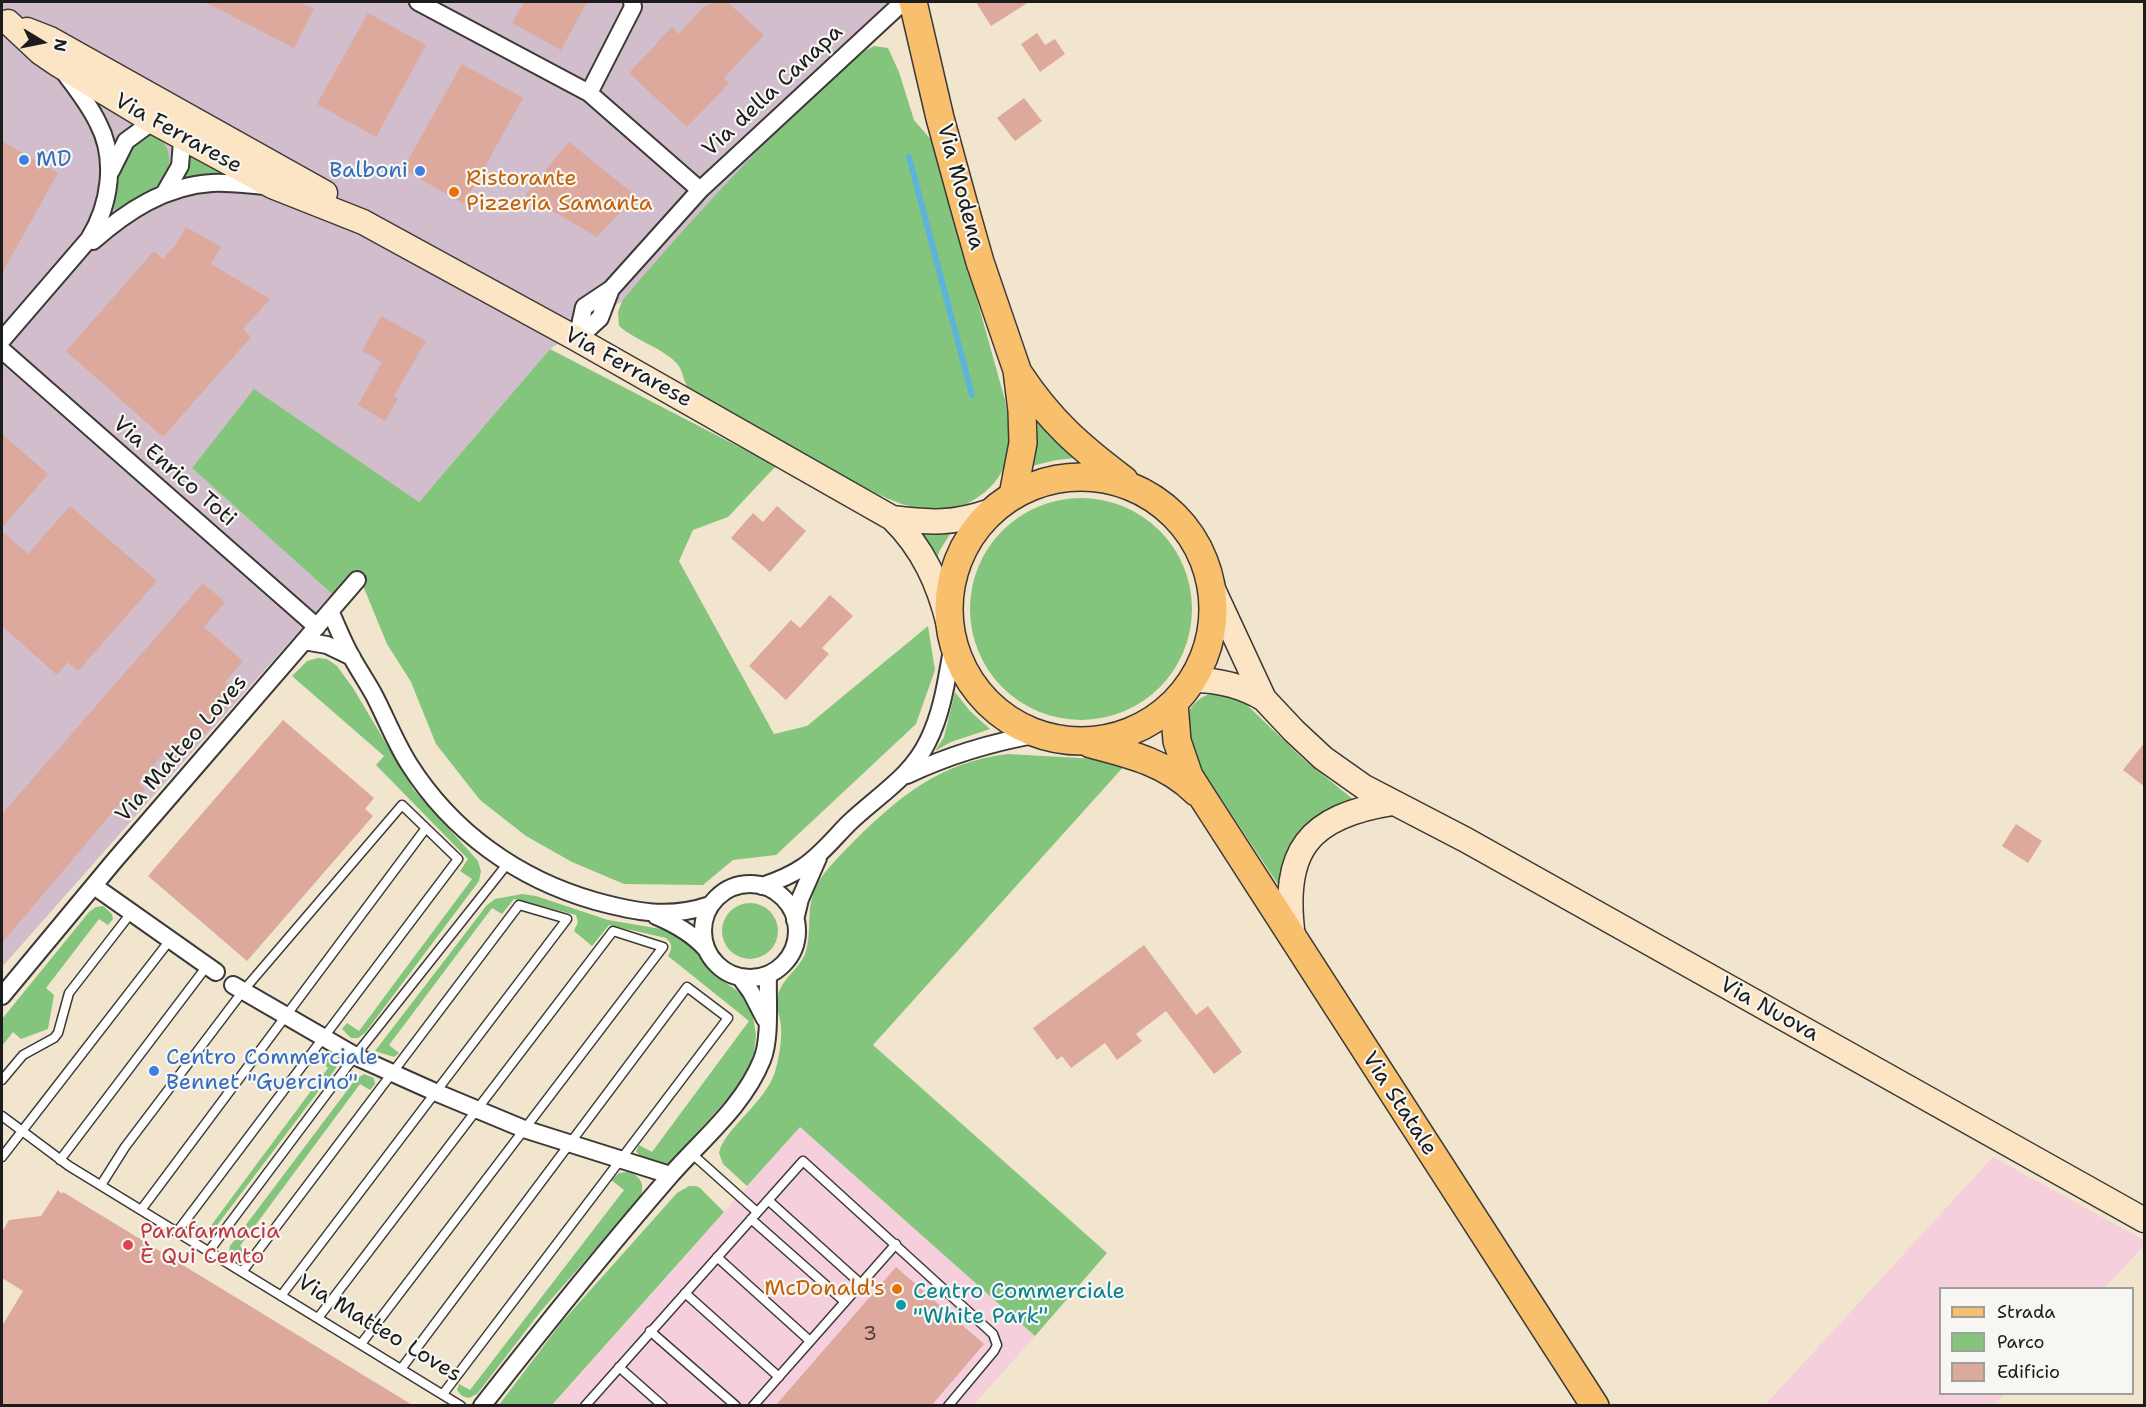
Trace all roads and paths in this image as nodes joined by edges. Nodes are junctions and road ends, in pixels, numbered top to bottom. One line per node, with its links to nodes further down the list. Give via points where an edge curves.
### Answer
1 (418, 2): 7 (street, Via della Canapa)
2 (632, 2): 7 (street, via 633,7)
3 (903, 2): 13 (street, Via della Canapa)
4 (914, 2): 20 (main road, Via Modena, via 963,202)
5 (5, 20): 6 (main road, Via Ferrarese); 8 (main road, Via Ferrarese, via 50,39)
6 (59, 65): 9 (main road, Via Ferrarese); 11 (street, via 100,124 109,157)
7 (589, 93): 13 (street, Via della Canapa)
8 (178, 112): 9 (street); 10 (street); 15 (main road, Via Ferrarese, via 341,202)
9 (152, 121): 10 (main road, Via Ferrarese); 11 (street, via 126,141)
10 (182, 138): 12 (main road, Via Ferrarese); 14 (street, via 180,166)
11 (108, 178): 16 (street, via 106,201 96,227)
12 (272, 186): 14 (street, via 214,183); 15 (main road, Via Ferrarese)
13 (700, 190): 17 (street, Via della Canapa, via 611,289 584,307)
14 (164, 194): 16 (street, via 116,221)
15 (363, 222): 17 (main road, Via Ferrarese)
16 (74, 257): 18 (street)
17 (577, 339): 24 (main road, Via Ferrarese)
18 (2, 340)
19 (2, 350): 28 (street, Via Enrico Toti)
20 (1017, 370): 21 (main road, Via Modena, via 1033,396 1066,434); 22 (main road, Via Modena, via 1023,443)
21 (1134, 487): 22 (main road, Via Modena, via 1078,476 1040,483); 26 (main road, Via Modena, via 1174,514 1189,532 1200,550)
22 (1013, 495): 23 (main road, Via Modena)
23 (991, 511): 24 (main road, Via Ferrarese, via 950,522); 29 (main road, Via Modena, via 957,561 949,594)
24 (892, 518): 29 (main road, Via Ferrarese, via 928,565)
25 (357, 580): 27 (street, Via Matteo Loves)
26 (1210, 585): 32 (main road, Via Modena, via 1213,620 1209,642); 33 (main road, Via Nuova)
27 (330, 611): 28 (street, Via Matteo Loves); 31 (street)
28 (316, 627): 30 (street, Via Matteo Loves)
29 (951, 635): 35 (main road, Via Modena, via 960,664 979,693 1014,723); 37 (street, via 937,720 928,742)
30 (304, 641): 31 (street, via 327,645); 44 (street, Via Matteo Loves)
31 (352, 657): 42 (street, via 408,763 433,798 462,828)
32 (1193, 680): 33 (main road, Via Nuova, via 1236,685); 34 (main road, Via Modena)
33 (1264, 699): 39 (main road, Via Nuova, via 1329,762)
34 (1174, 703): 36 (main road, Via Modena, via 1141,727 1093,741); 38 (main road, Via Statale, via 1179,750)
35 (1039, 734): 36 (main road, Via Modena); 37 (street, via 978,747)
36 (1078, 741): 38 (main road, Via Statale, via 1157,764 1176,775)
37 (903, 777): 41 (street)
38 (1204, 801): 49 (main road, Via Statale)
39 (1393, 803): 49 (main road, via 1354,811 1328,824 1307,841 1294,865 1290,886); 78 (main road, Via Nuova, via 1466,840)
40 (426, 828): 55 (lane, via 402,805); 57 (lane); 59 (lane, via 458,859)
41 (820, 854): 43 (street, via 791,875); 48 (street)
42 (508, 863): 46 (street, via 577,896); 60 (lane)
43 (762, 885): 45 (street, via 738,885); 48 (street, via 783,898)
44 (94, 886): 47 (street); 56 (street, Via Matteo Loves)
45 (710, 905): 46 (street, via 679,914); 51 (street, via 703,935)
46 (646, 912): 51 (street, via 686,931)
47 (131, 913): 50 (street); 62 (lane, via 69,993 58,1033 23,1055)
48 (795, 920): 53 (street, via 795,946 784,963)
49 (1293, 939): 103 (main road, Via Statale)
50 (170, 940): 52 (street); 67 (lane)
51 (707, 951): 54 (street, via 726,972)
52 (212, 969): 71 (lane)
53 (768, 975): 54 (street); 58 (street)
54 (740, 977): 58 (street)
55 (238, 988): 57 (street); 74 (lane)
56 (2, 996)
57 (286, 1016): 59 (street); 76 (lane)
58 (767, 1023): 69 (street, via 768,1040 762,1060 743,1096)
59 (323, 1038): 60 (street); 79 (lane)
60 (355, 1056): 61 (street); 81 (lane)
61 (392, 1073): 63 (street); 63 (lane, via 519,905 567,919); 83 (lane)
62 (2, 1080)
63 (435, 1092): 64 (street); 86 (lane)
64 (477, 1110): 66 (street); 66 (lane, via 613,931 663,947); 88 (lane)
65 (2, 1116): 67 (lane, Via Matteo Loves)
66 (524, 1129): 68 (street); 91 (lane)
67 (21, 1131): 70 (lane); 71 (lane, Via Matteo Loves)
68 (570, 1143): 72 (street); 72 (lane, via 687,987 728,1018); 93 (lane)
69 (691, 1153): 73 (street); 77 (lane)
70 (2, 1157)
71 (60, 1160): 74 (lane, Via Matteo Loves)
72 (621, 1160): 73 (street); 95 (lane)
73 (670, 1175): 97 (street)
74 (101, 1185): 76 (lane, Via Matteo Loves)
75 (768, 1200): 77 (lane); 80 (lane, via 803,1161); 84 (lane)
76 (141, 1210): 79 (lane, Via Matteo Loves)
77 (754, 1216): 82 (lane); 87 (lane)
78 (2145, 1220)
79 (177, 1232): 81 (lane, Via Matteo Loves)
80 (896, 1245): 84 (lane); 102 (lane, via 996,1339 994,1351)
81 (209, 1251): 83 (lane, Via Matteo Loves)
82 (717, 1257): 85 (lane); 90 (lane)
83 (242, 1272): 86 (lane, Via Matteo Loves)
84 (861, 1284): 87 (lane)
85 (684, 1293): 89 (lane); 94 (lane)
86 (281, 1296): 88 (lane, Via Matteo Loves)
87 (845, 1302): 90 (lane)
88 (318, 1318): 91 (lane, Via Matteo Loves)
89 (651, 1331): 92 (lane); 100 (lane)
90 (810, 1341): 94 (lane)
91 (361, 1344): 93 (lane, Via Matteo Loves)
92 (619, 1367): 98 (lane); 99 (lane)
93 (401, 1369): 95 (lane, Via Matteo Loves)
94 (778, 1377): 101 (lane)
95 (443, 1394): 96 (lane, Via Matteo Loves)
96 (461, 1406)
97 (482, 1406)
98 (585, 1406)
99 (663, 1406)
100 (736, 1406)
101 (753, 1406)
102 (948, 1406)
103 (1595, 1406)

